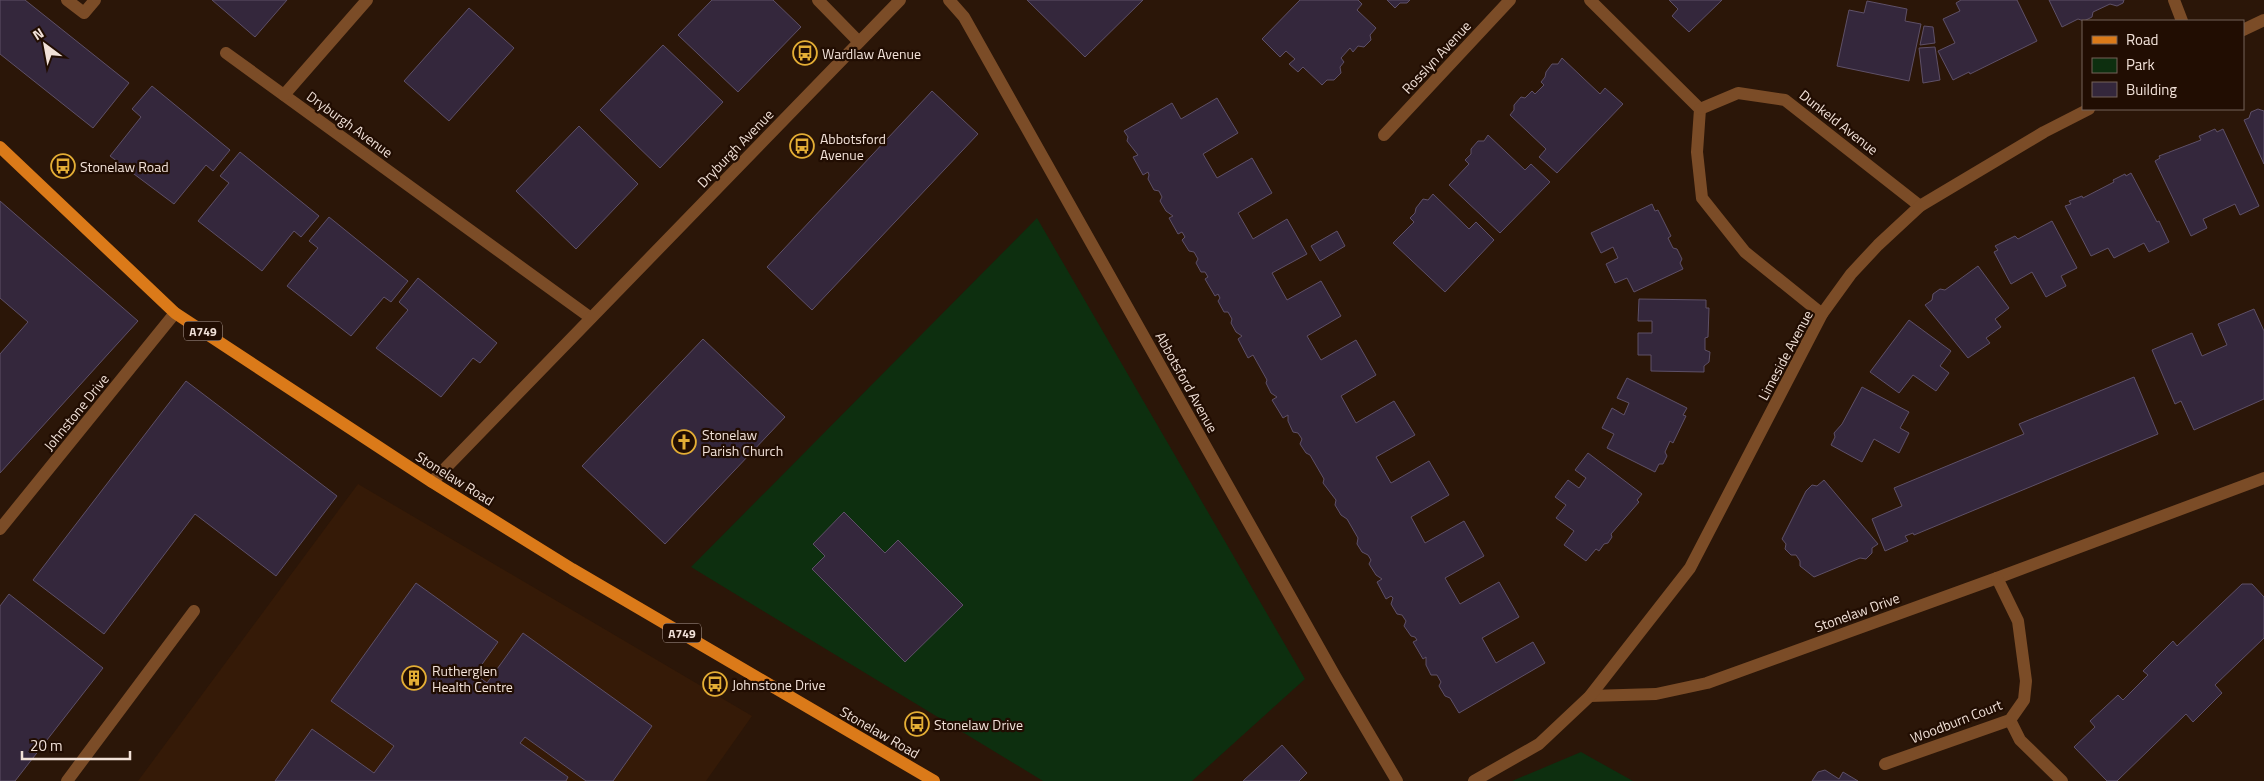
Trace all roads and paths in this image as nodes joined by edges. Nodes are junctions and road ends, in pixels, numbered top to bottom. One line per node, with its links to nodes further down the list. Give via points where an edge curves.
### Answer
1 (67, 0): 2 (street, via 84,13)
2 (95, 0)
3 (367, 0): 15 (street, Dryburgh Avenue)
4 (818, 0): 13 (street)
5 (900, 0): 13 (street, Dryburgh Avenue)
6 (949, 0): 34 (street, Abbotsford Avenue, via 964,17 1334,676)
7 (1510, 0): 18 (street, Rosslyn Avenue)
8 (1590, 0): 16 (street)
9 (2174, 0): 10 (street)
10 (2182, 20)
11 (2264, 20): 12 (street)
12 (2244, 30)
13 (860, 42): 23 (street, Dryburgh Avenue)
14 (226, 53): 15 (street, Dryburgh Avenue)
15 (284, 95): 23 (street, Dryburgh Avenue)
16 (1700, 109): 20 (street, Dunkeld Avenue, via 1738,93 1786,100); 22 (street, via 1697,152 1702,198 1745,252)
17 (2087, 110): 20 (street, Limeside Avenue)
18 (1384, 135)
19 (0, 147): 21 (main road, Stonelaw Road / A749)
20 (1920, 206): 22 (street, Limeside Avenue, via 1878,245)
21 (175, 313): 25 (main road, Stonelaw Road / A749); 26 (street, Johnstone Drive)
22 (1822, 314): 29 (street, Limeside Avenue, via 1690,568)
23 (592, 318): 25 (street, Dryburgh Avenue)
24 (2264, 478): 27 (street, Stonelaw Drive)
25 (432, 482): 33 (main road, Stonelaw Road / A749, via 572,569)
26 (0, 529)
27 (1997, 578): 29 (street, Stonelaw Drive, via 1707,683 1656,694); 30 (street, Woodburn Court, via 2018,621 2026,680 2024,700)
28 (194, 611): 32 (street)
29 (1590, 696): 35 (street, via 1539,744)
30 (2010, 720): 31 (street, Woodburn Court); 36 (street, via 2020,740)
31 (1885, 764)
32 (67, 781)
33 (934, 781)
34 (1397, 781)
35 (1474, 781)
36 (2062, 781)

